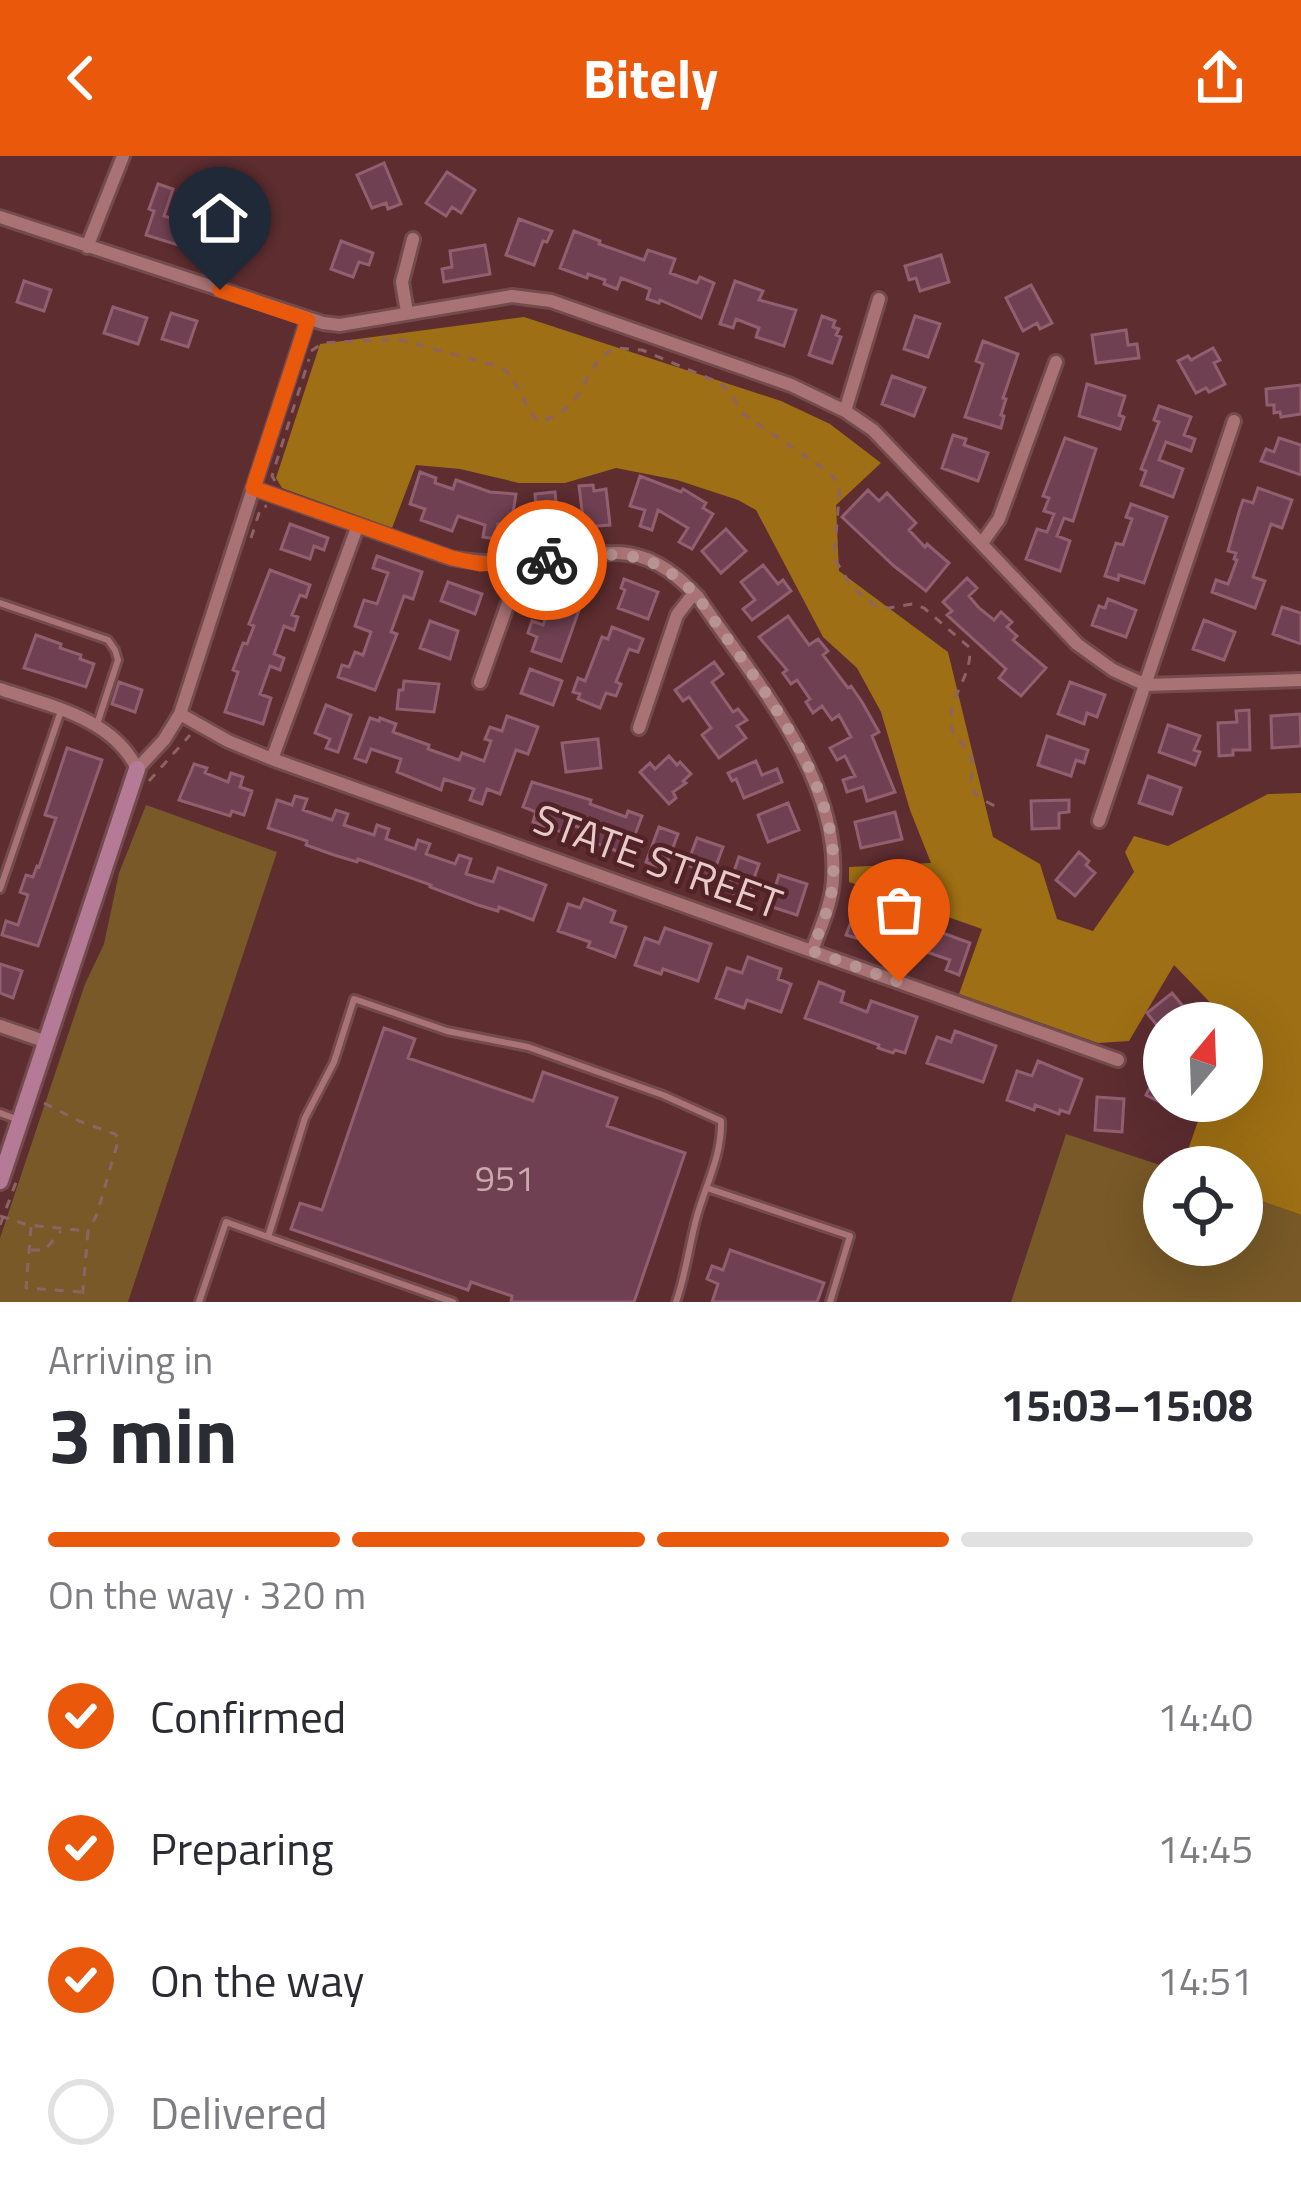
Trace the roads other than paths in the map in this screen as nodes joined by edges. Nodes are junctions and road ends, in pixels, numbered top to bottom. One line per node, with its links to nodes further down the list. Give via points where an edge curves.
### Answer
1 (123, 156): 4 (street)
2 (0, 217): 4 (street)
3 (413, 239): 6 (street, via 402,282)
4 (88, 247): 7 (street)
5 (879, 299): 9 (street)
6 (407, 312): 7 (street, via 340,325); 9 (street, via 512,296 551,301)
7 (308, 320): 11 (street)
8 (1056, 362): 13 (street, via 999,519)
9 (845, 411): 13 (street)
10 (1234, 421): 19 (street)
11 (253, 488): 12 (street); 22 (street)
12 (358, 525): 14 (street, via 452,558); 25 (street)
13 (982, 543): 19 (street, via 1077,644)
14 (507, 564): 15 (street, via 628,554 658,564); 18 (street, via 514,589)
15 (694, 593): 24 (street, via 677,615); 29 (street, via 794,738 827,819 833,882)
16 (0, 603): 23 (lane, via 109,640 118,660)
17 (1301, 680): 19 (street)
18 (480, 682)
19 (1146, 685): 27 (street)
20 (0, 689): 21 (street)
21 (62, 710): 23 (street); 28 (lane)
22 (180, 714): 25 (street, STATE STREET); 26 (street)
23 (97, 724): 26 (street, via 128,748)
24 (639, 728)
25 (272, 758): 29 (street, STATE STREET)
26 (137, 769): 31 (street)
27 (1099, 821)
28 (0, 889)
29 (812, 951): 32 (street, STATE STREET)
30 (0, 1026): 31 (street)
31 (47, 1042): 34 (street)
32 (1118, 1060)
33 (0, 1113): 34 (lane)
34 (20, 1120): 35 (street)
35 (0, 1181)
36 (707, 1188): 37 (lane, via 722,1129 715,1117 528,1047 354,1000); 40 (lane); 41 (lane, via 850,1236)
37 (268, 1237): 38 (lane, via 226,1222); 39 (lane)
38 (199, 1302)
39 (453, 1302)
40 (676, 1302)
41 (830, 1302)

